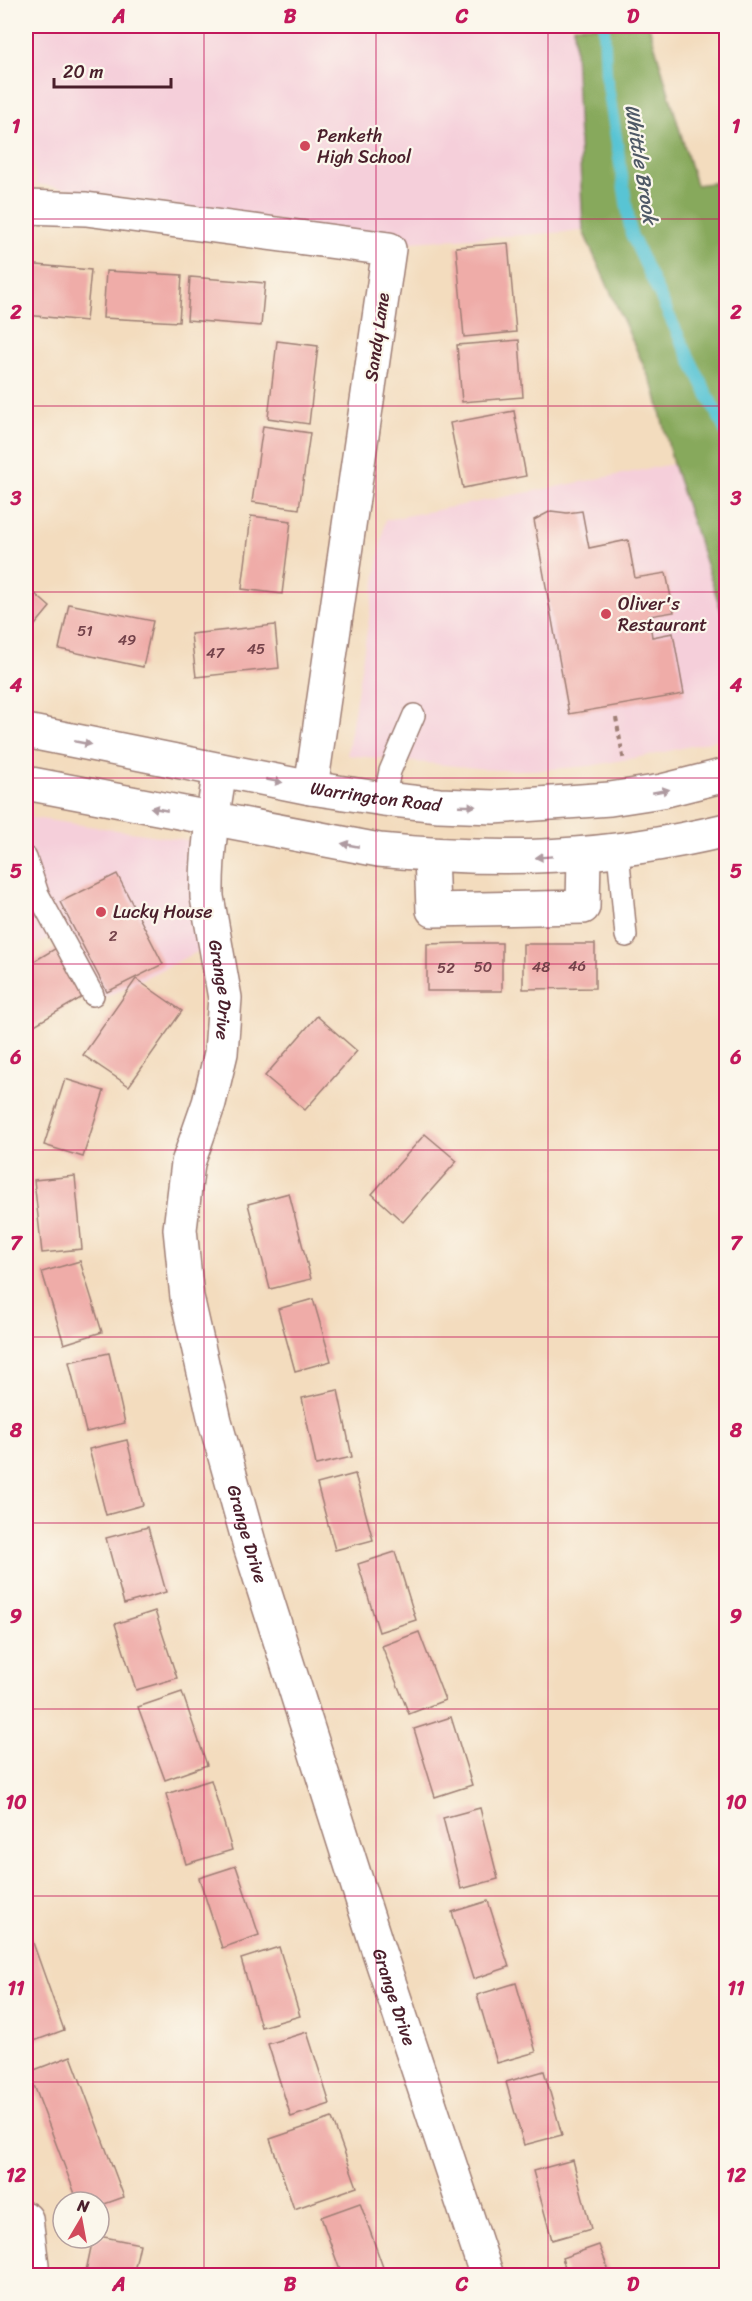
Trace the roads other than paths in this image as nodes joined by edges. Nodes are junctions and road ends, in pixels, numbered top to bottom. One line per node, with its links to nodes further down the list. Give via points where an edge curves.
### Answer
1 (26, 207): 7 (street, Sandy Lane, via 86,209 389,249)
2 (414, 715): 8 (lane, via 390,771)
3 (26, 731): 4 (street, Warrington Road, one-way to 4)
4 (220, 770): 7 (street, Warrington Road, one-way to 7); 10 (street, Grange Drive)
5 (726, 775): 9 (street, Warrington Road, one-way to 5)
6 (26, 783): 10 (street, one-way to 6)
7 (311, 788): 8 (street, Warrington Road)
8 (384, 800): 9 (street, Warrington Road, one-way to 9, via 494,807)
9 (610, 800): 12 (street)
10 (213, 819): 14 (street, one-way to 10, via 379,850); 20 (street, Grange Drive, via 207,897 225,998 221,1053 209,1103 188,1162 180,1229 187,1297 215,1421 250,1546 389,1984)
11 (726, 830): 12 (street)
12 (618, 851): 13 (street); 16 (lane)
13 (585, 854): 14 (street, one-way to 14, via 479,858); 14 (street, via 584,907 434,910)
14 (431, 855)
15 (26, 858): 17 (lane, via 38,894)
16 (626, 936)
17 (93, 995)
18 (26, 2219): 19 (street, via 32,2265)
19 (27, 2276)
20 (487, 2276)

